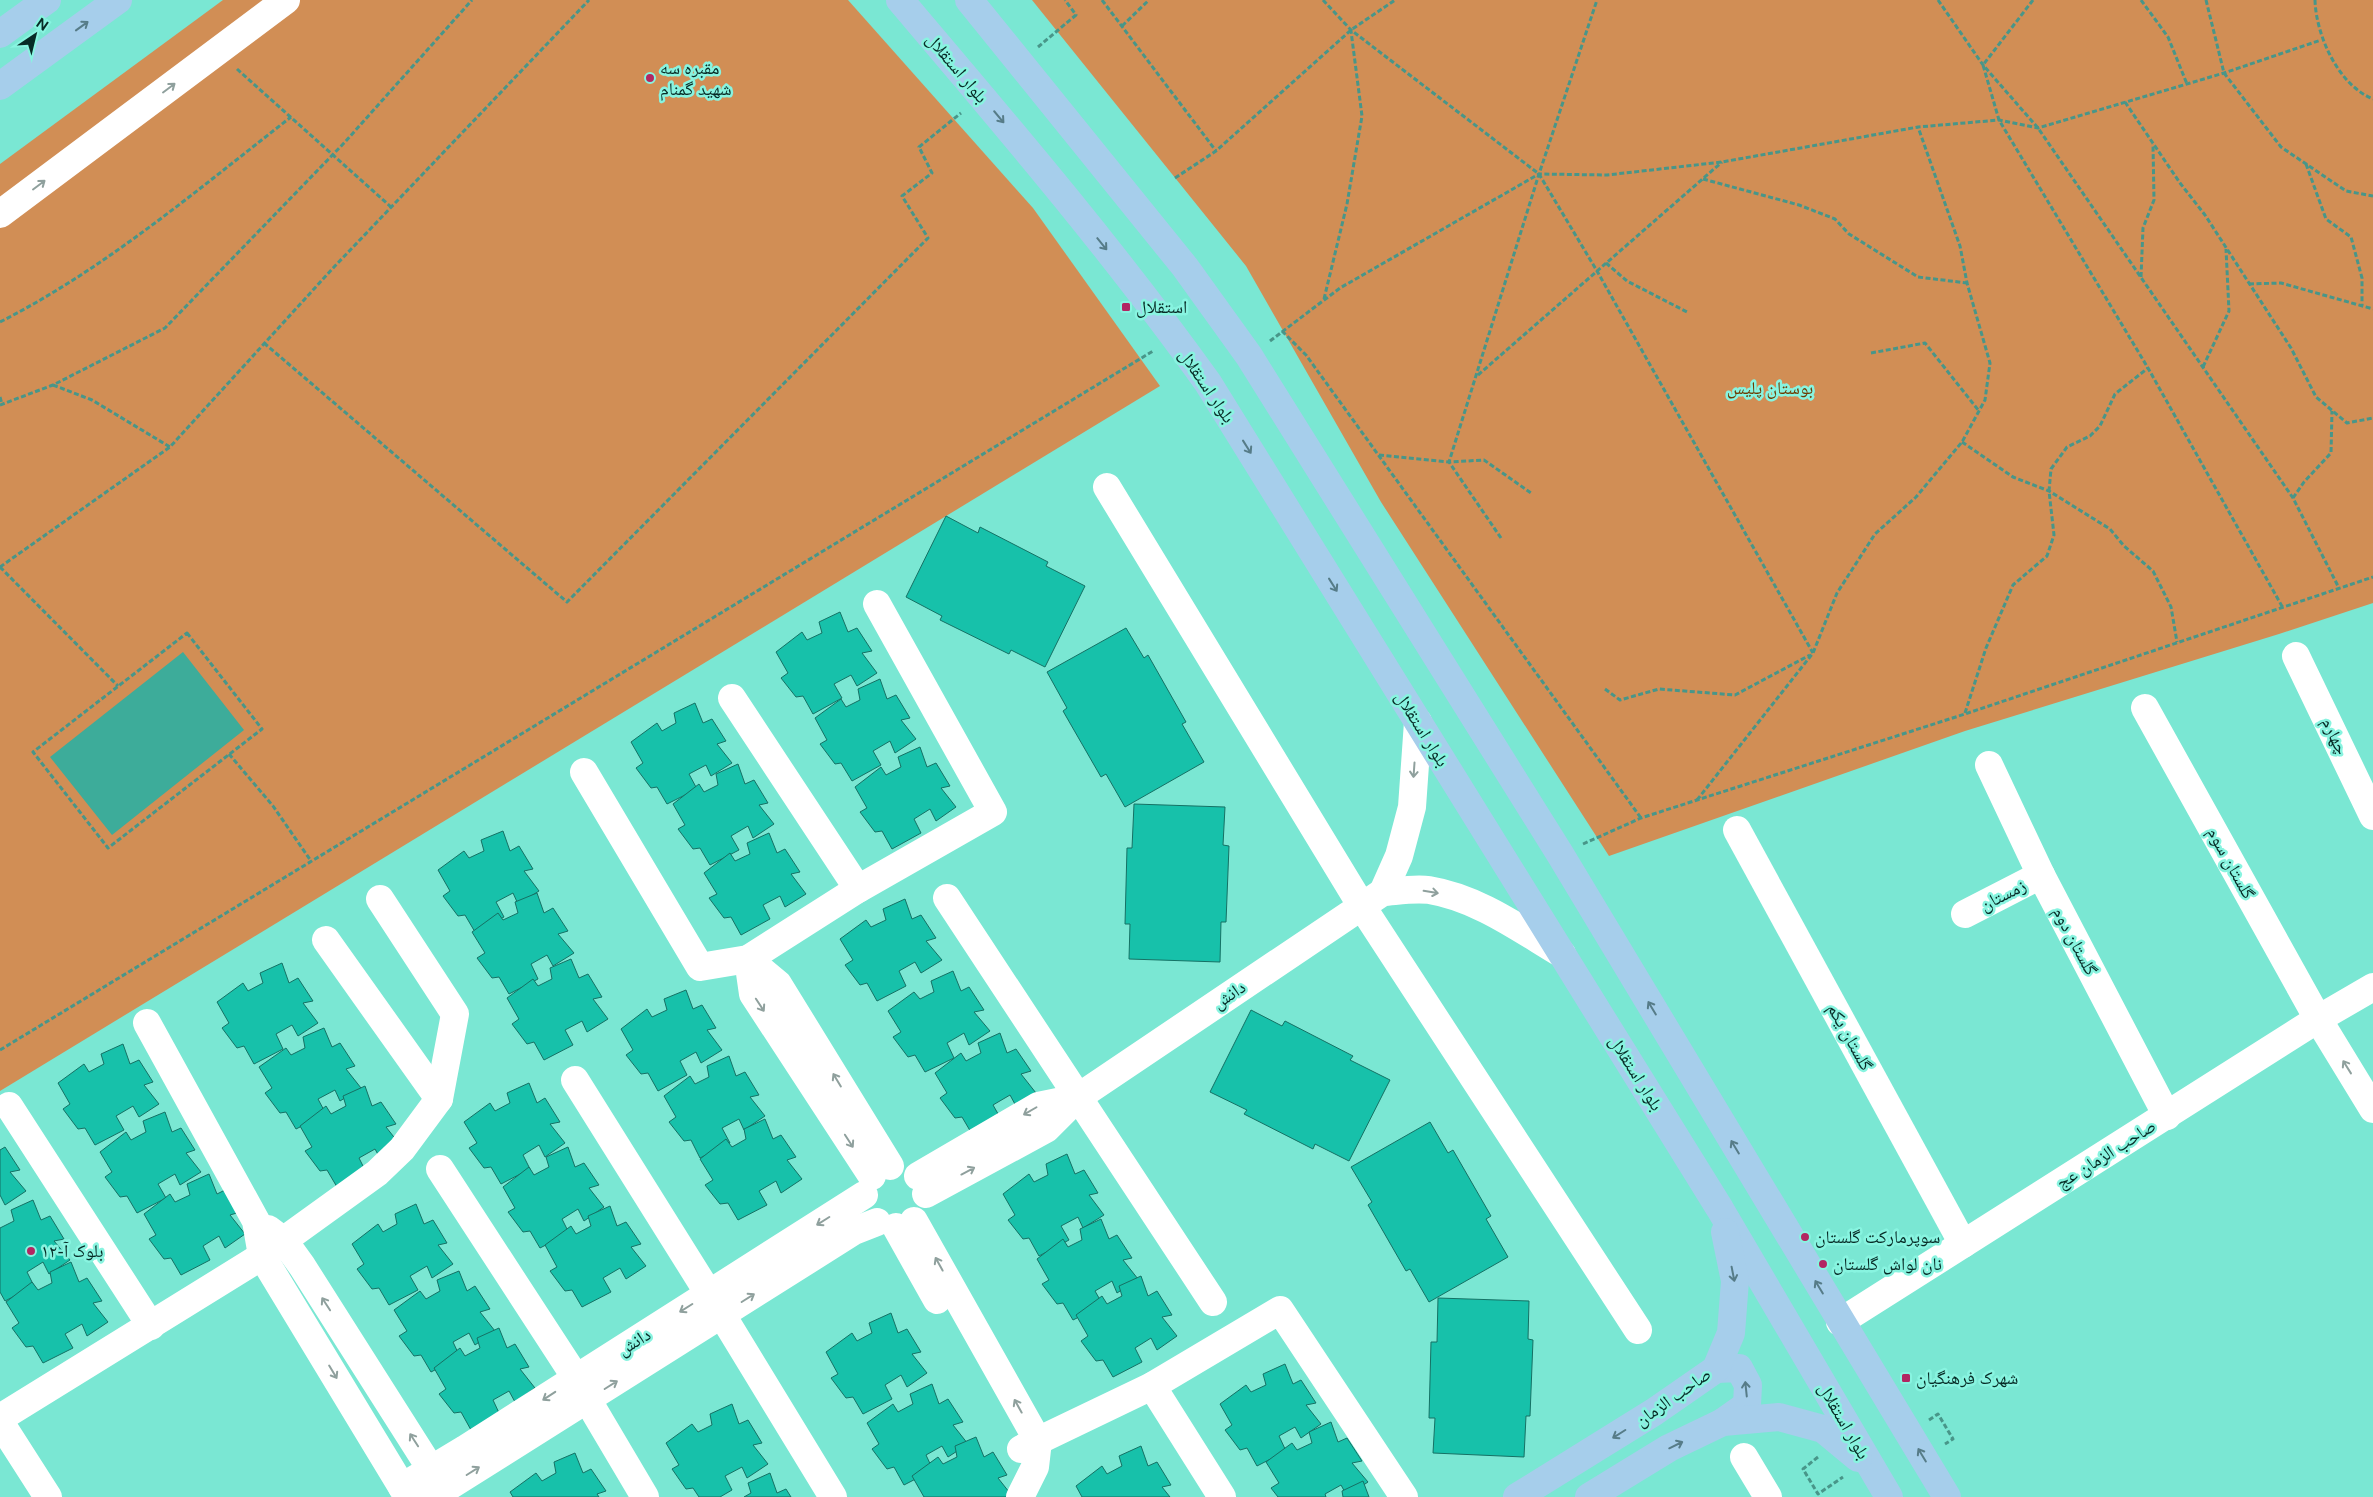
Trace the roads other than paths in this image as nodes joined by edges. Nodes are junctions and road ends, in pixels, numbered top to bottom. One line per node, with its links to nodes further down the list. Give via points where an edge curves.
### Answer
1 (118, 0): 7 (main road, one-way to 1)
2 (286, 0): 8 (street, one-way to 2)
3 (900, 0): 14 (main road, بلوار استقلال, one-way to 14, via 1005,124 1175,338 1213,391)
4 (969, 0): 46 (main road, one-way to 4, via 1560,854 1249,356 1185,268)
5 (33, 4): 6 (main road)
6 (0, 34)
7 (0, 86)
8 (0, 214)
9 (1107, 487): 23 (street)
10 (877, 604): 20 (street, via 993,812)
11 (2296, 656): 17 (street, چهارم)
12 (732, 698): 20 (street)
13 (2145, 708): 29 (street, گلستان سوم)
14 (1418, 722): 23 (street, one-way to 23, via 1412,806 1399,856); 26 (main road, بلوار استقلال)
15 (1989, 765): 19 (street, گلستان دوم)
16 (584, 772): 27 (street, via 700,967)
17 (2373, 816)
18 (1737, 830): 42 (street, گلستان یکم)
19 (2041, 875): 24 (street, زمستان); 36 (street, گلستان دوم)
20 (858, 889): 27 (street)
21 (947, 898): 32 (street)
22 (380, 899): 33 (street, via 455,1014)
23 (1372, 899): 26 (street, one-way to 26, via 1428,890 1459,898 1501,917); 32 (street, دانش); 48 (street)
24 (1965, 914)
25 (326, 940): 33 (street)
26 (1562, 954): 40 (main road, بلوار استقلال)
27 (748, 959): 38 (street, via 778,984)
28 (2373, 987): 29 (street, صاحب الزمان عج)
29 (2318, 1019): 35 (street, گلستان سوم, one-way to 29); 36 (street, صاحب الزمان عج)
30 (147, 1023): 43 (street)
31 (575, 1080): 45 (street)
32 (1077, 1098): 39 (street, دانش, via 1038,1106); 44 (street)
33 (438, 1100): 43 (street, via 402,1149 377,1173)
34 (9, 1106): 47 (street)
35 (2373, 1108)
36 (2167, 1116): 42 (street, صاحب الزمان عج)
37 (440, 1170): 51 (street)
38 (875, 1179): 39 (street, via 900,1166); 41 (street, via 870,1214); 45 (street, دانش, one-way to 45)
39 (922, 1185): 41 (street, via 925,1204)
40 (1720, 1209): 49 (main road, صاحب الزمان, one-way to 49, via 1735,1281 1731,1333); 57 (main road, بلوار استقلال)
41 (896, 1223): 45 (street, دانش, one-way to 41, via 854,1231); 55 (street)
42 (1963, 1244): 46 (street, صاحب الزمان عج)
43 (273, 1248): 47 (street); 58 (street, one-way to 43); 59 (street, one-way to 59)
44 (1213, 1302)
45 (716, 1304): 51 (street, دانش); 62 (street)
46 (1840, 1322): 70 (main road, one-way to 46)
47 (152, 1326): 52 (street)
48 (1638, 1330)
49 (1716, 1369): 54 (main road, one-way to 49, via 1747,1405 1748,1385 1738,1368); 66 (main road, صاحب الزمان, one-way to 66, via 1654,1412)
50 (1152, 1386): 55 (street); 64 (street); 65 (street, via 1280,1310)
51 (582, 1389): 58 (street, دانش); 61 (street)
52 (0, 1418)
53 (0, 1422): 60 (street)
54 (1723, 1422): 57 (main road, via 1779,1418 1823,1429); 67 (main road, one-way to 54, via 1669,1448)
55 (1031, 1452): 63 (street)
56 (1744, 1457): 68 (street)
57 (1874, 1472): 69 (main road, بلوار استقلال)
58 (439, 1488): 59 (street, دانش)
59 (405, 1492)
60 (48, 1497)
61 (645, 1497)
62 (833, 1497)
63 (1020, 1497)
64 (1222, 1497)
65 (1404, 1497)
66 (1517, 1497)
67 (1589, 1497)
68 (1768, 1497)
69 (1889, 1497)
70 (1947, 1497)

